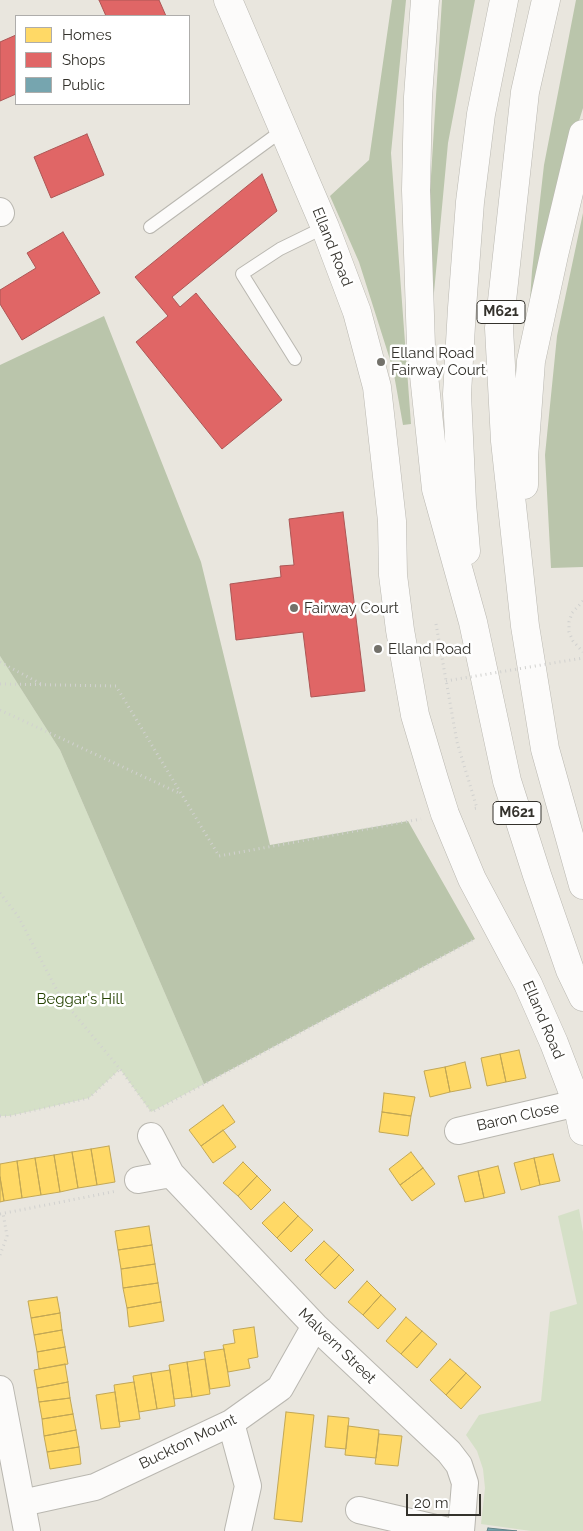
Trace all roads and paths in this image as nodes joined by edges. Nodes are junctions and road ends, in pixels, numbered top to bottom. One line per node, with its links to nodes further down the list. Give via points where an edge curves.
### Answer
1 (228, 0): 5 (main road, Elland Road)
2 (425, 0): 11 (main road, via 416,190 421,347 436,489)
3 (504, 0): 11 (main road, M621, via 481,114 470,202 457,394 462,503)
4 (546, 0): 13 (main road, M621, via 525,92 499,328 505,441)
5 (283, 130): 7 (lane); 8 (main road, Elland Road)
6 (583, 134): 13 (main road, via 532,361 524,456)
7 (150, 227)
8 (325, 227): 9 (lane, via 242,274); 22 (main road, Elland Road, via 357,312 377,387 400,630 415,715)
9 (295, 359)
10 (583, 602): 14 (path, via 572,612 569,632 572,641)
11 (473, 622): 26 (main road, M621, via 507,781 570,970)
12 (436, 624): 17 (path)
13 (525, 626): 23 (main road, M621, via 545,749)
14 (583, 652)
15 (583, 658): 17 (path, bridge)
16 (0, 662): 19 (path)
17 (446, 680): 22 (path, via 457,742 477,808)
18 (0, 684): 19 (path)
19 (42, 685): 21 (path, via 116,686)
20 (0, 710): 21 (path)
21 (181, 794): 22 (path, via 219,856)
22 (445, 814): 25 (main road, Elland Road, via 472,879)
23 (583, 885)
24 (0, 893): 27 (path, via 18,916 61,998)
25 (498, 927): 28 (main road, Elland Road, via 528,984); 30 (path)
26 (583, 997)
27 (120, 1069): 29 (path, via 89,1098); 30 (path)
28 (577, 1103): 31 (street, Baron Close); 32 (main road, Elland Road)
29 (0, 1116)
30 (151, 1124): 33 (street, Malvern Street)
31 (458, 1131)
32 (583, 1131)
33 (172, 1174): 34 (street); 37 (street, Malvern Street)
34 (138, 1180): 35 (path, via 118,1191)
35 (1, 1214): 36 (path, via 7,1236)
36 (0, 1255)
37 (315, 1326): 39 (street, Buckton Mount, via 280,1388); 45 (street, Malvern Street, via 460,1465 465,1483)
38 (0, 1389): 40 (street)
39 (232, 1423): 40 (street, Buckton Mount, via 95,1486); 43 (street, via 248,1486)
40 (22, 1503): 42 (street)
41 (359, 1510): 44 (street)
42 (27, 1531)
43 (238, 1531)
44 (448, 1531)
45 (461, 1531)

